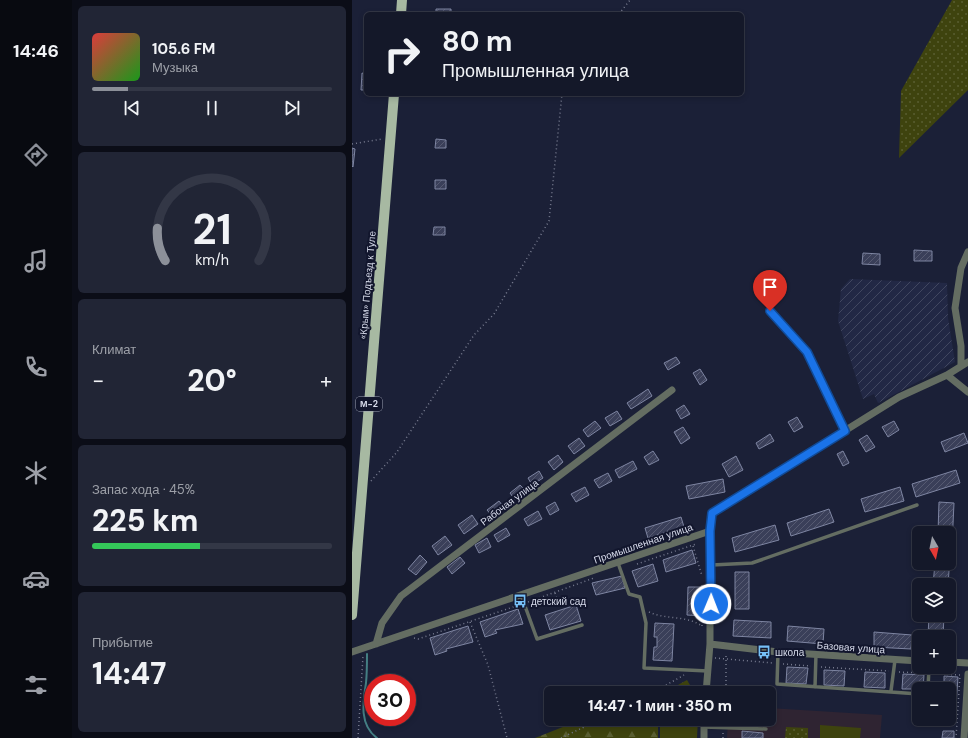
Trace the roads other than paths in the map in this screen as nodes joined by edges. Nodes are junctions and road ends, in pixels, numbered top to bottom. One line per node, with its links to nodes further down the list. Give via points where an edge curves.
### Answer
1 (402, 0): 2 (main road)
2 (400, 12)
3 (394, 96): 16 (main road, «Крым» Подъезд к Туле / М-2)
4 (968, 252): 7 (street, via 961,268 955,308 961,346)
5 (770, 311): 11 (lane, via 807,352)
6 (968, 362): 7 (street)
7 (961, 366): 8 (street)
8 (947, 375): 10 (street); 11 (street, via 899,397)
9 (672, 390): 20 (street, Рабочая улица, via 401,596 382,623)
10 (968, 392)
11 (845, 431): 13 (street, via 712,513)
12 (917, 505): 15 (lane, via 752,563)
13 (710, 531): 14 (street, Промышленная улица); 15 (street)
14 (618, 563): 17 (street, Промышленная улица); 29 (lane, via 629,594 640,597 646,623 644,668)
15 (712, 565): 21 (street)
16 (354, 574): 18 (main road, «Крым» Подъезд к Туле)
17 (521, 595): 19 (lane, via 537,639); 20 (street, Промышленная улица)
18 (352, 614)
19 (582, 625)
20 (376, 644): 22 (street, Промышленная улица)
21 (710, 644): 23 (street, Базовая улица); 29 (street)
22 (352, 652)
23 (778, 652): 24 (street, Базовая улица); 32 (lane, via 776,684)
24 (816, 654): 25 (street, Базовая улица); 32 (lane)
25 (895, 660): 26 (street, Базовая улица); 33 (lane)
26 (912, 661)
27 (956, 662): 28 (street)
28 (968, 663)
29 (708, 671): 31 (street)
30 (968, 674): 39 (street)
31 (707, 686)
32 (815, 686): 33 (lane)
33 (891, 691): 34 (lane)
34 (912, 693)
35 (704, 726): 38 (street)
36 (735, 726): 37 (lane)
37 (766, 729)
38 (704, 738)
39 (964, 738)

